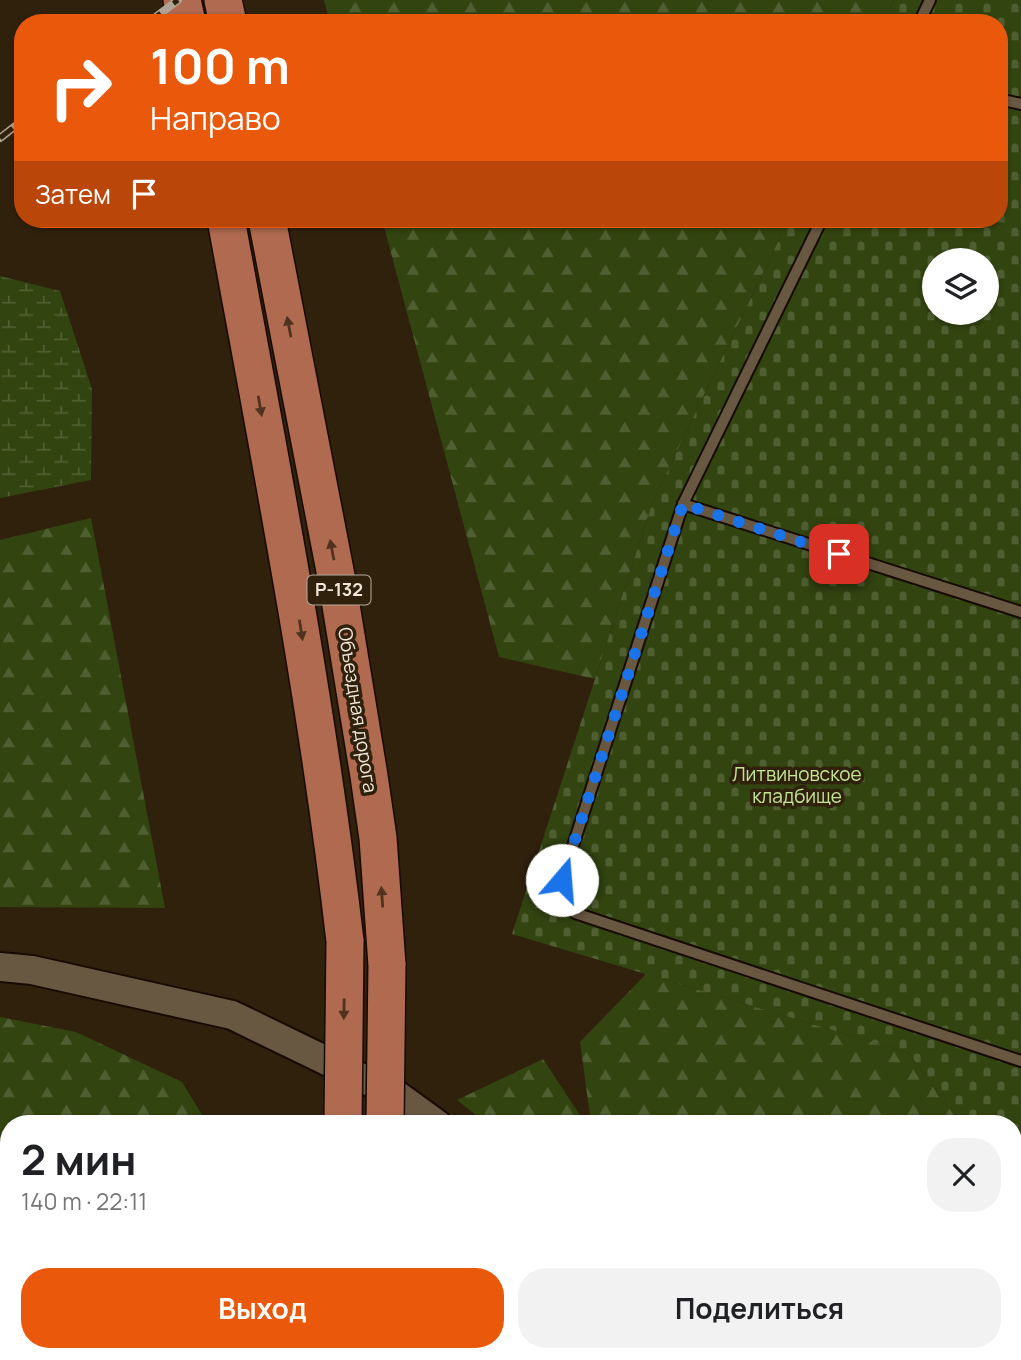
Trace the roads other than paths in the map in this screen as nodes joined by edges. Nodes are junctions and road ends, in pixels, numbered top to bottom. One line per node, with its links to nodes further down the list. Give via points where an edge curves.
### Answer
1 (228, 228): 8 (highway, Р-132, one-way to 8, bridge, via 331,817 345,941)
2 (269, 228): 9 (highway, Объездная дорога / Р-132, one-way to 2, bridge, via 387,965 378,838 335,567)
3 (818, 228): 4 (lane)
4 (683, 504): 5 (lane); 7 (lane, via 562,880 575,913)
5 (1021, 612)
6 (0, 967): 10 (street, via 32,970 232,1015 397,1094)
7 (1021, 1061)
8 (343, 1115)
9 (385, 1115)
10 (426, 1115)

